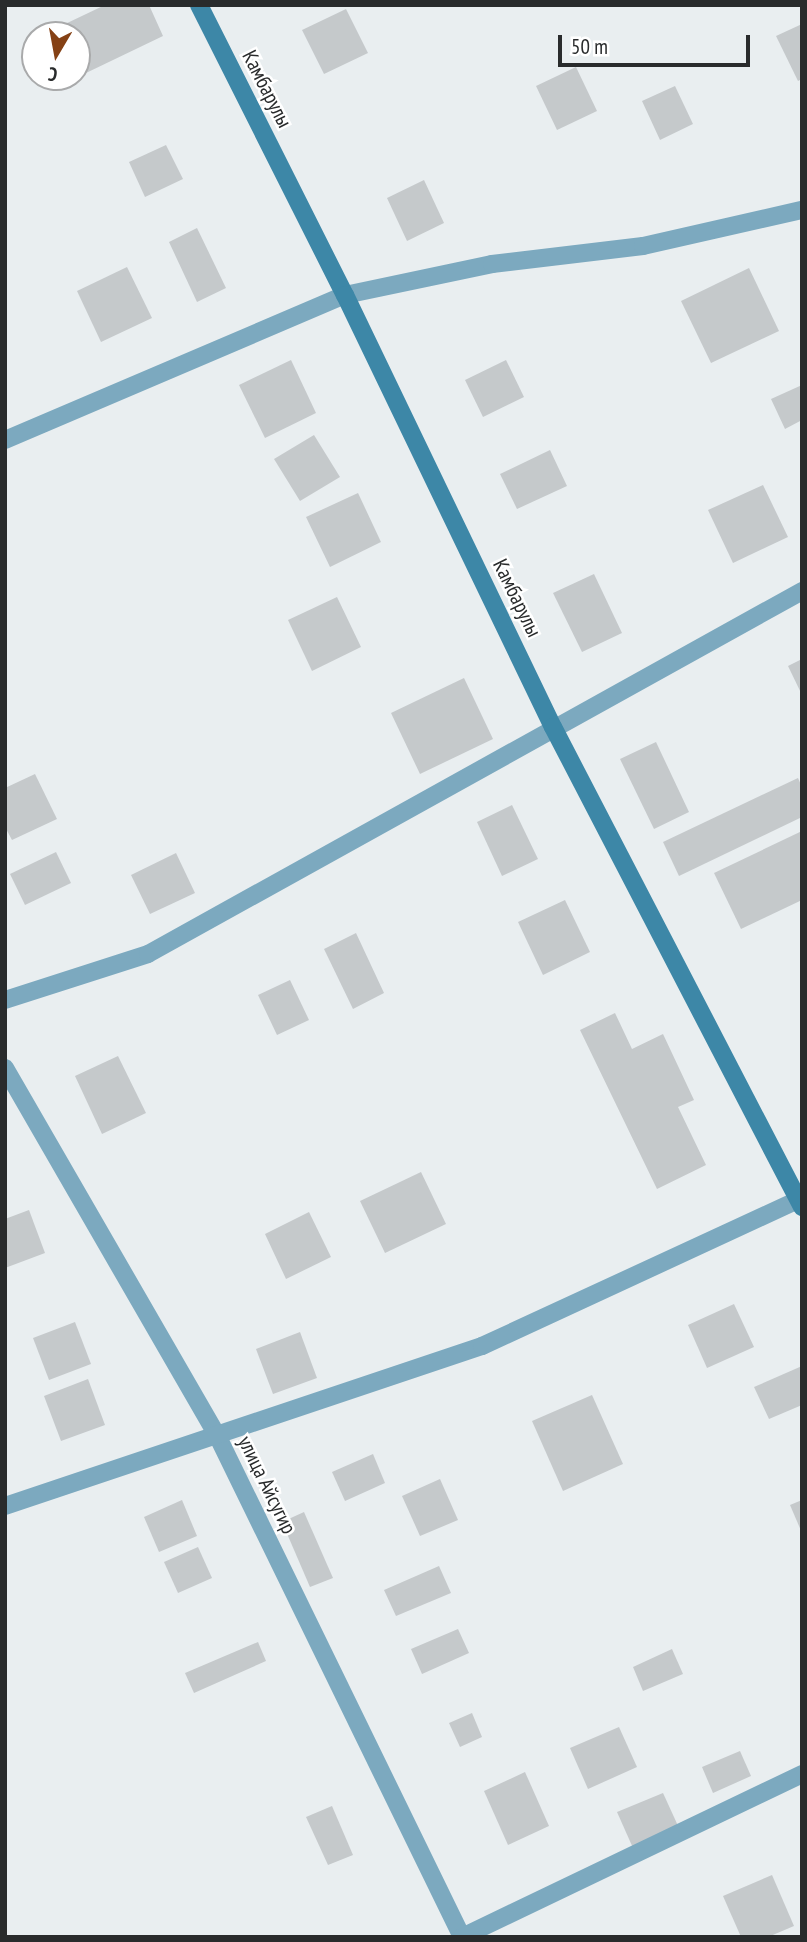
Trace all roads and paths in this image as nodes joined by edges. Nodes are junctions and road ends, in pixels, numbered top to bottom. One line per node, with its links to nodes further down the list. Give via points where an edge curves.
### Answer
1 (199, 5): 3 (street, Камбарулы)
2 (802, 209): 3 (street, via 643,246 492,264)
3 (345, 295): 4 (street); 6 (street, Камбарулы)
4 (5, 440)
5 (802, 591): 6 (street)
6 (553, 727): 7 (street, via 148,954); 9 (street, Камбарулы)
7 (5, 1000)
8 (5, 1068): 10 (street, улица Айсугир)
9 (800, 1201): 10 (street, via 482,1346)
10 (216, 1435): 11 (street); 13 (street, улица Айсугир)
11 (5, 1506)
12 (802, 1774): 13 (street)
13 (462, 1937)

